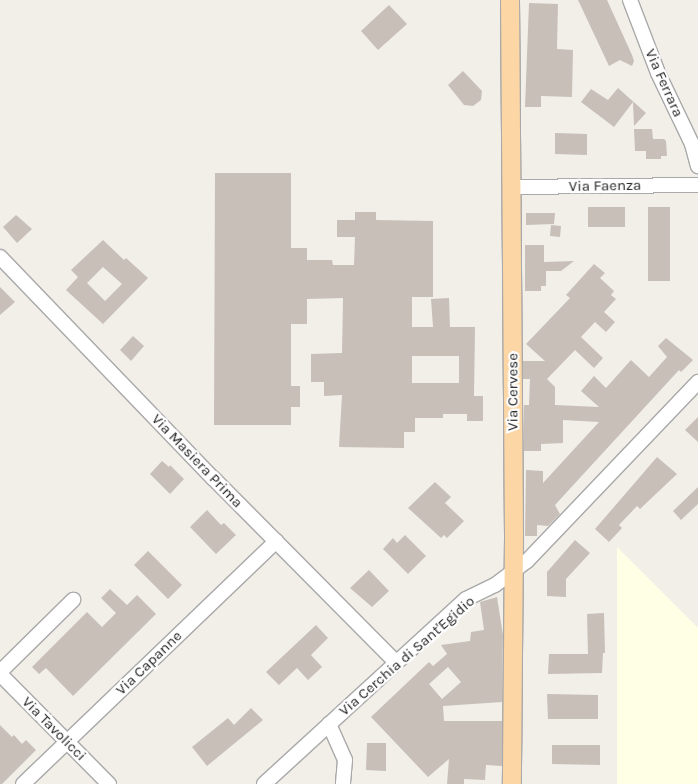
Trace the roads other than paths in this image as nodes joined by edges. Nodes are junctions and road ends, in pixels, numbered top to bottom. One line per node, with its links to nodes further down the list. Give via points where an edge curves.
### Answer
1 (510, 0): 5 (main road, Via Cervese)
2 (630, 0): 3 (street, Via Ferrara, via 655,65 692,144)
3 (698, 166)
4 (698, 185): 5 (street, Via Faenza)
5 (511, 187): 9 (main road, Via Cervese)
6 (0, 257): 8 (street, Via Masiera Prima)
7 (698, 382): 9 (street, Via Cerchia di Sant'Egidio)
8 (276, 542): 11 (street, Via Masiera Prima); 14 (street, Via Capanne)
9 (513, 573): 11 (street, Via Cerchia di Sant'Egidio, via 466,600); 19 (main road, Via Cervese)
10 (73, 600): 12 (street)
11 (396, 662): 13 (street, Via Cerchia di Sant'Egidio)
12 (0, 673): 14 (street, Via Tavolicci)
13 (329, 724): 17 (street, Via Cerchia di Sant'Egidio); 18 (street, via 345,760)
14 (67, 742): 15 (street, Via Capanne); 16 (street, Via Tavolicci)
15 (23, 784)
16 (109, 784)
17 (264, 784)
18 (343, 784)
19 (512, 784)

